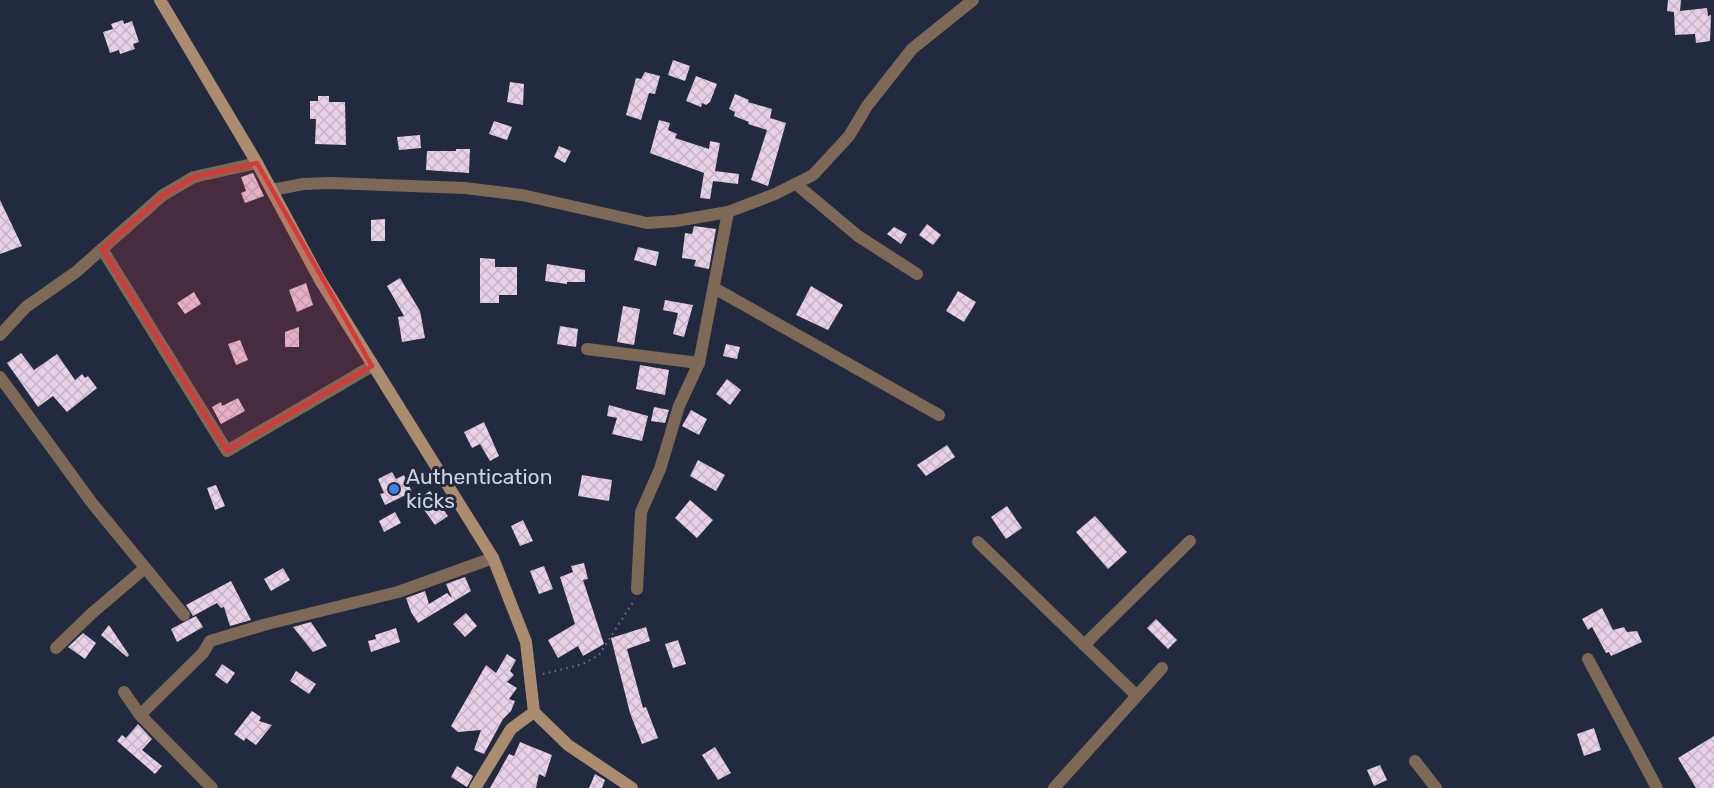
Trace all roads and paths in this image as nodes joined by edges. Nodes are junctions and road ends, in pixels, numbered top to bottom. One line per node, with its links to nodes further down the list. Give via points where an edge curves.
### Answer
1 (160, 0): 3 (street)
2 (973, 0): 4 (street, via 912,49 867,105 849,136 813,175)
3 (257, 163): 5 (street); 7 (street, via 194,177 163,195)
4 (796, 184): 6 (street); 8 (street, via 858,236)
5 (272, 190): 6 (street, via 330,183 465,188 522,195 647,223); 13 (street)
6 (729, 212): 9 (street)
7 (102, 249): 10 (street, via 26,307); 13 (street, via 227,451)
8 (917, 274)
9 (714, 288): 12 (street); 15 (street)
10 (0, 335)
11 (587, 349): 12 (street)
12 (699, 363): 20 (street, via 679,406 660,470 641,512)
13 (372, 366): 18 (street)
14 (0, 376): 19 (street, via 92,503)
15 (939, 415)
16 (1190, 541): 22 (street)
17 (978, 542): 22 (street)
18 (493, 558): 26 (street, via 526,642); 30 (street, via 398,592 210,642)
19 (145, 568): 21 (street); 23 (street)
20 (637, 589): 26 (path, via 634,604 599,655 583,664)
21 (184, 615)
22 (1084, 645): 28 (street)
23 (56, 648)
24 (1588, 659): 37 (street)
25 (1162, 668): 28 (street)
26 (532, 677): 29 (street)
27 (124, 692): 30 (street)
28 (1136, 694): 35 (street)
29 (534, 712): 33 (street, via 511,729); 34 (street, via 568,745)
30 (140, 715): 32 (street)
31 (1415, 761): 36 (street)
32 (212, 788)
33 (475, 788)
34 (632, 788)
35 (1054, 788)
36 (1436, 788)
37 (1657, 788)

